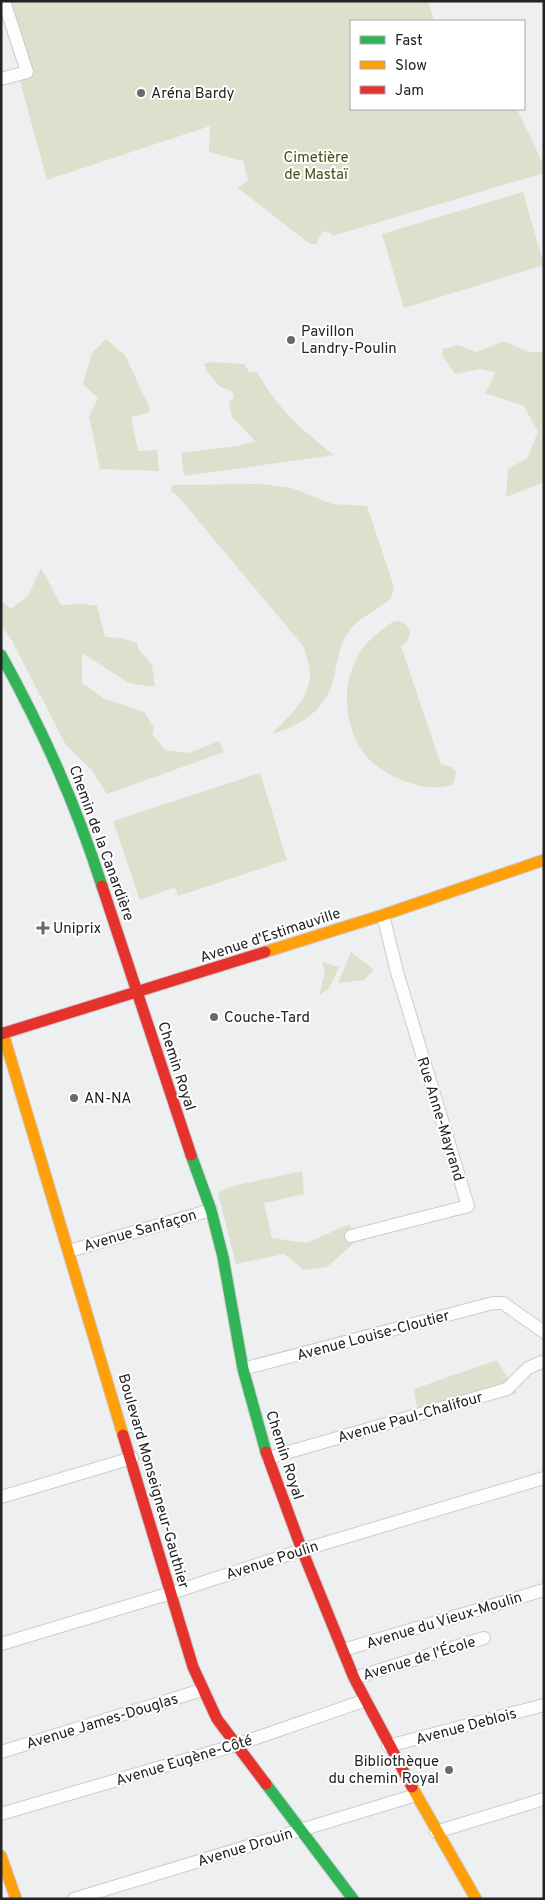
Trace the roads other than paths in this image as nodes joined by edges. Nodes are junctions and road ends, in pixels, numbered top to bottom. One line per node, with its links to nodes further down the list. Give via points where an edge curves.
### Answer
1 (4, 1): 2 (street, via 27,72)
2 (1, 79)
3 (1, 655): 6 (main road, Chemin de la Canardière, via 67,782)
4 (544, 860): 5 (main road, Avenue d'Estimauville)
5 (383, 915): 6 (main road, Avenue d'Estimauville); 9 (street, Rue Anne-Mayrand, via 397,972 468,1206)
6 (138, 993): 7 (main road, Avenue d'Estimauville); 8 (main road, Chemin Royal)
7 (2, 1033): 10 (main road, Boulevard Monseigneur-Gauthier)
8 (211, 1210): 10 (street, Avenue Sanfaçon); 13 (main road, Chemin Royal)
9 (351, 1236)
10 (69, 1251): 14 (main road, Boulevard Monseigneur-Gauthier)
11 (544, 1332): 13 (street, Avenue Louise-Cloutier, via 502,1303 493,1303)
12 (544, 1361): 15 (street, Avenue Paul-Chalifour, via 528,1368 507,1389)
13 (244, 1369): 15 (main road, Chemin Royal)
14 (132, 1458): 17 (street); 20 (main road, Boulevard Monseigneur-Gauthier)
15 (268, 1458): 18 (main road, Chemin Royal)
16 (544, 1478): 18 (street, Avenue Poulin)
17 (1, 1497)
18 (302, 1550): 20 (street, Avenue Poulin); 23 (main road, Chemin Royal)
19 (544, 1590): 23 (street, Avenue du Vieux-Moulin)
20 (171, 1593): 22 (street, Avenue Poulin); 25 (main road, Boulevard Monseigneur-Gauthier)
21 (484, 1638): 24 (street, Avenue de l'École)
22 (1, 1644)
23 (343, 1650): 24 (main road, Chemin Royal)
24 (354, 1678): 26 (main road, Chemin Royal)
25 (202, 1690): 28 (main road, Boulevard Monseigneur-Gauthier); 30 (street, Avenue James-Douglas)
26 (366, 1700): 28 (street, Avenue Eugène-Côté); 29 (main road, Chemin Royal)
27 (544, 1705): 29 (street, Avenue Deblois)
28 (236, 1745): 33 (street, Avenue Eugène-Côté); 34 (main road, Boulevard Monseigneur-Gauthier)
29 (388, 1746): 31 (main road, Chemin Royal)
30 (1, 1752)
31 (416, 1795): 34 (street, Avenue Drouin); 35 (main road, Chemin Royal)
32 (544, 1799): 35 (street)
33 (1, 1814)
34 (300, 1830): 39 (street, Avenue Drouin); 40 (main road, Boulevard Monseigneur-Gauthier)
35 (436, 1832): 37 (main road, Chemin Royal)
36 (1, 1856): 38 (main road)
37 (474, 1898)
38 (16, 1899)
39 (74, 1899)
40 (353, 1899)

